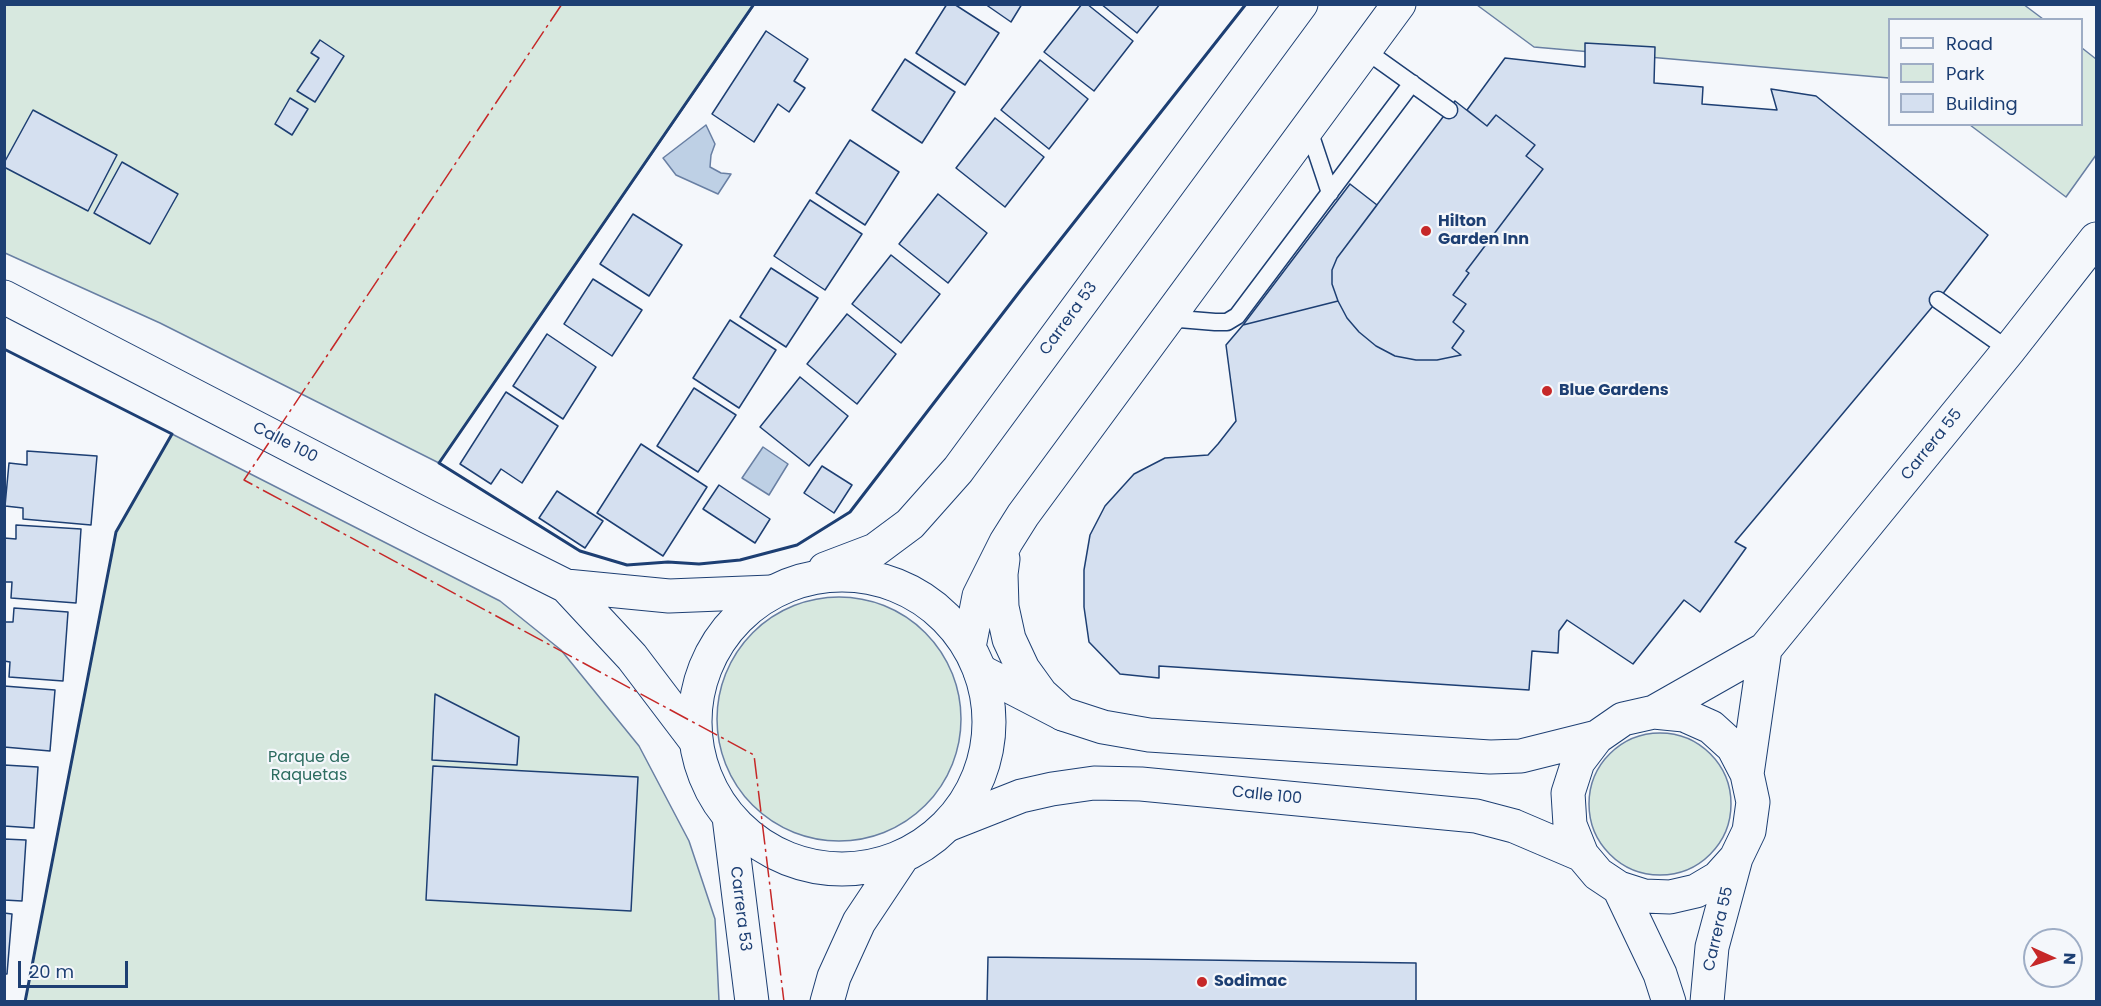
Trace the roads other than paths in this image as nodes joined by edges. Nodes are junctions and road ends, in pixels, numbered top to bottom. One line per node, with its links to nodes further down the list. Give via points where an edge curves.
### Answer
1 (1301, 4): 15 (street, Carrera 53, via 958,470 924,509 875,550)
2 (1399, 4): 3 (street)
3 (1365, 50): 4 (lane); 6 (street)
4 (1412, 83): 5 (lane); 7 (lane)
5 (1449, 110)
6 (1308, 127): 7 (lane); 11 (street)
7 (1330, 193): 11 (lane, via 1238,316 1227,322)
8 (2097, 239): 12 (street, Carrera 55)
9 (4, 297): 14 (street, Calle 100)
10 (1938, 300): 12 (lane)
11 (1167, 318): 13 (street)
12 (2009, 350): 16 (street, Carrera 55)
13 (1006, 542): 17 (street, via 979,596); 19 (street, via 1000,574 1009,639 1041,694)
14 (566, 586): 15 (street, Calle 100, via 669,596); 21 (street, Calle 100, via 632,657)
15 (782, 587): 17 (street, via 826,574 860,575 893,583 923,598 949,620); 21 (street, via 743,612 720,639 704,670 695,704)
16 (1765, 649): 18 (street, Carrera 55); 22 (street)
17 (975, 659): 19 (street); 24 (street, via 988,703 988,735 982,767)
18 (1654, 712): 20 (street, via 1623,719); 22 (street, via 1684,715 1711,727 1733,747)
19 (1064, 714): 20 (street, via 1103,727 1149,735 1490,757 1521,756)
20 (1597, 737): 25 (street, via 1578,762 1568,793 1570,825)
21 (695, 740): 23 (street, via 706,781)
22 (1748, 774): 26 (street, via 1753,802 1749,831)
23 (729, 817): 27 (street, via 756,843 790,861 826,870 864,869); 29 (street, Carrera 53)
24 (951, 824): 25 (street, Calle 100, via 1021,796 1052,789 1094,783 1142,784 1476,816 1514,826); 27 (street)
25 (1582, 855): 28 (street, via 1598,874)
26 (1736, 858): 28 (street, via 1718,878 1696,891 1670,897 1644,896); 32 (street, Carrera 55, via 1712,947)
27 (901, 859): 30 (street, via 859,922 834,976)
28 (1619, 888): 31 (street, via 1660,974)
29 (752, 1002)
30 (827, 1002)
31 (1669, 1002)
32 (1707, 1002)

